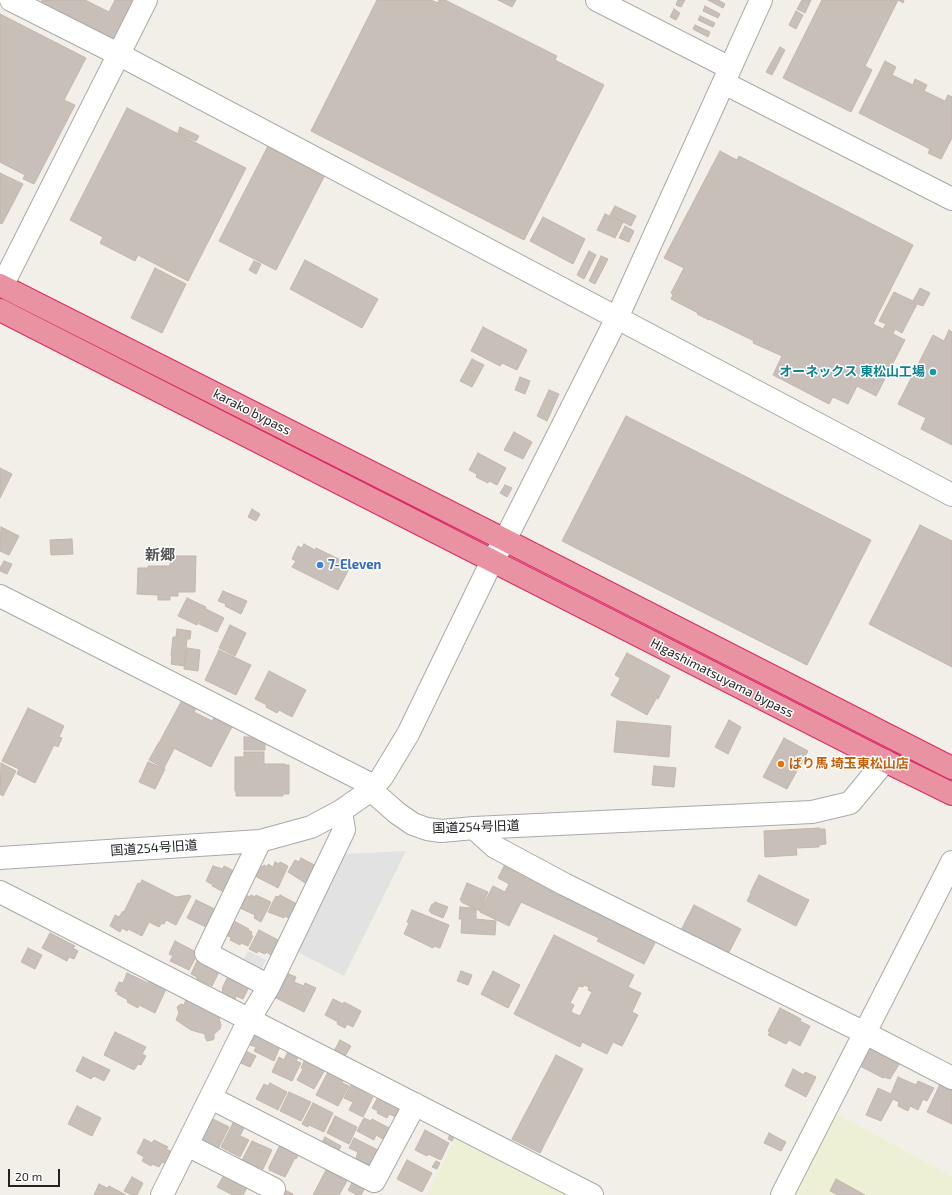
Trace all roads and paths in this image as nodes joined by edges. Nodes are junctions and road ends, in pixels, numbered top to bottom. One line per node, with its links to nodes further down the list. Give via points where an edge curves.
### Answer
1 (11, 0): 5 (street)
2 (146, 0): 5 (street)
3 (597, 0): 6 (street)
4 (761, 0): 6 (street)
5 (118, 54): 8 (street); 10 (street)
6 (727, 76): 7 (street); 10 (street)
7 (952, 199)
8 (1, 285): 12 (highway, karako bypass)
9 (0, 310): 13 (highway, karako bypass)
10 (618, 318): 11 (street); 12 (street)
11 (952, 495)
12 (505, 540): 13 (street); 16 (highway, Higashimatsuyama bypass)
13 (492, 561): 15 (highway, Higashimatsuyama bypass); 17 (street, via 408,734)
14 (0, 596): 17 (street)
15 (886, 761): 18 (highway, Higashimatsuyama bypass); 20 (street, 国道254号旧道, via 850,803 812,812)
16 (952, 768)
17 (373, 788): 19 (street, 国道254号旧道); 20 (street, 国道254号旧道, via 397,813 413,824 441,831)
18 (952, 794)
19 (341, 812): 21 (street, 国道254号旧道, via 311,827); 25 (street, via 344,830)
20 (474, 828): 27 (street, via 495,847 564,884)
21 (260, 841): 22 (street, 国道254号旧道); 25 (street, via 206,953)
22 (0, 858)
23 (952, 862): 27 (street)
24 (0, 892): 26 (street)
25 (269, 986): 26 (street)
26 (249, 1020): 29 (street); 30 (street)
27 (865, 1033): 28 (street); 35 (street)
28 (952, 1078)
29 (211, 1098): 30 (street, via 374,1181); 31 (street)
30 (415, 1104): 34 (street)
31 (187, 1145): 32 (street); 33 (street)
32 (274, 1189)
33 (162, 1195)
34 (592, 1195)
35 (782, 1195)

